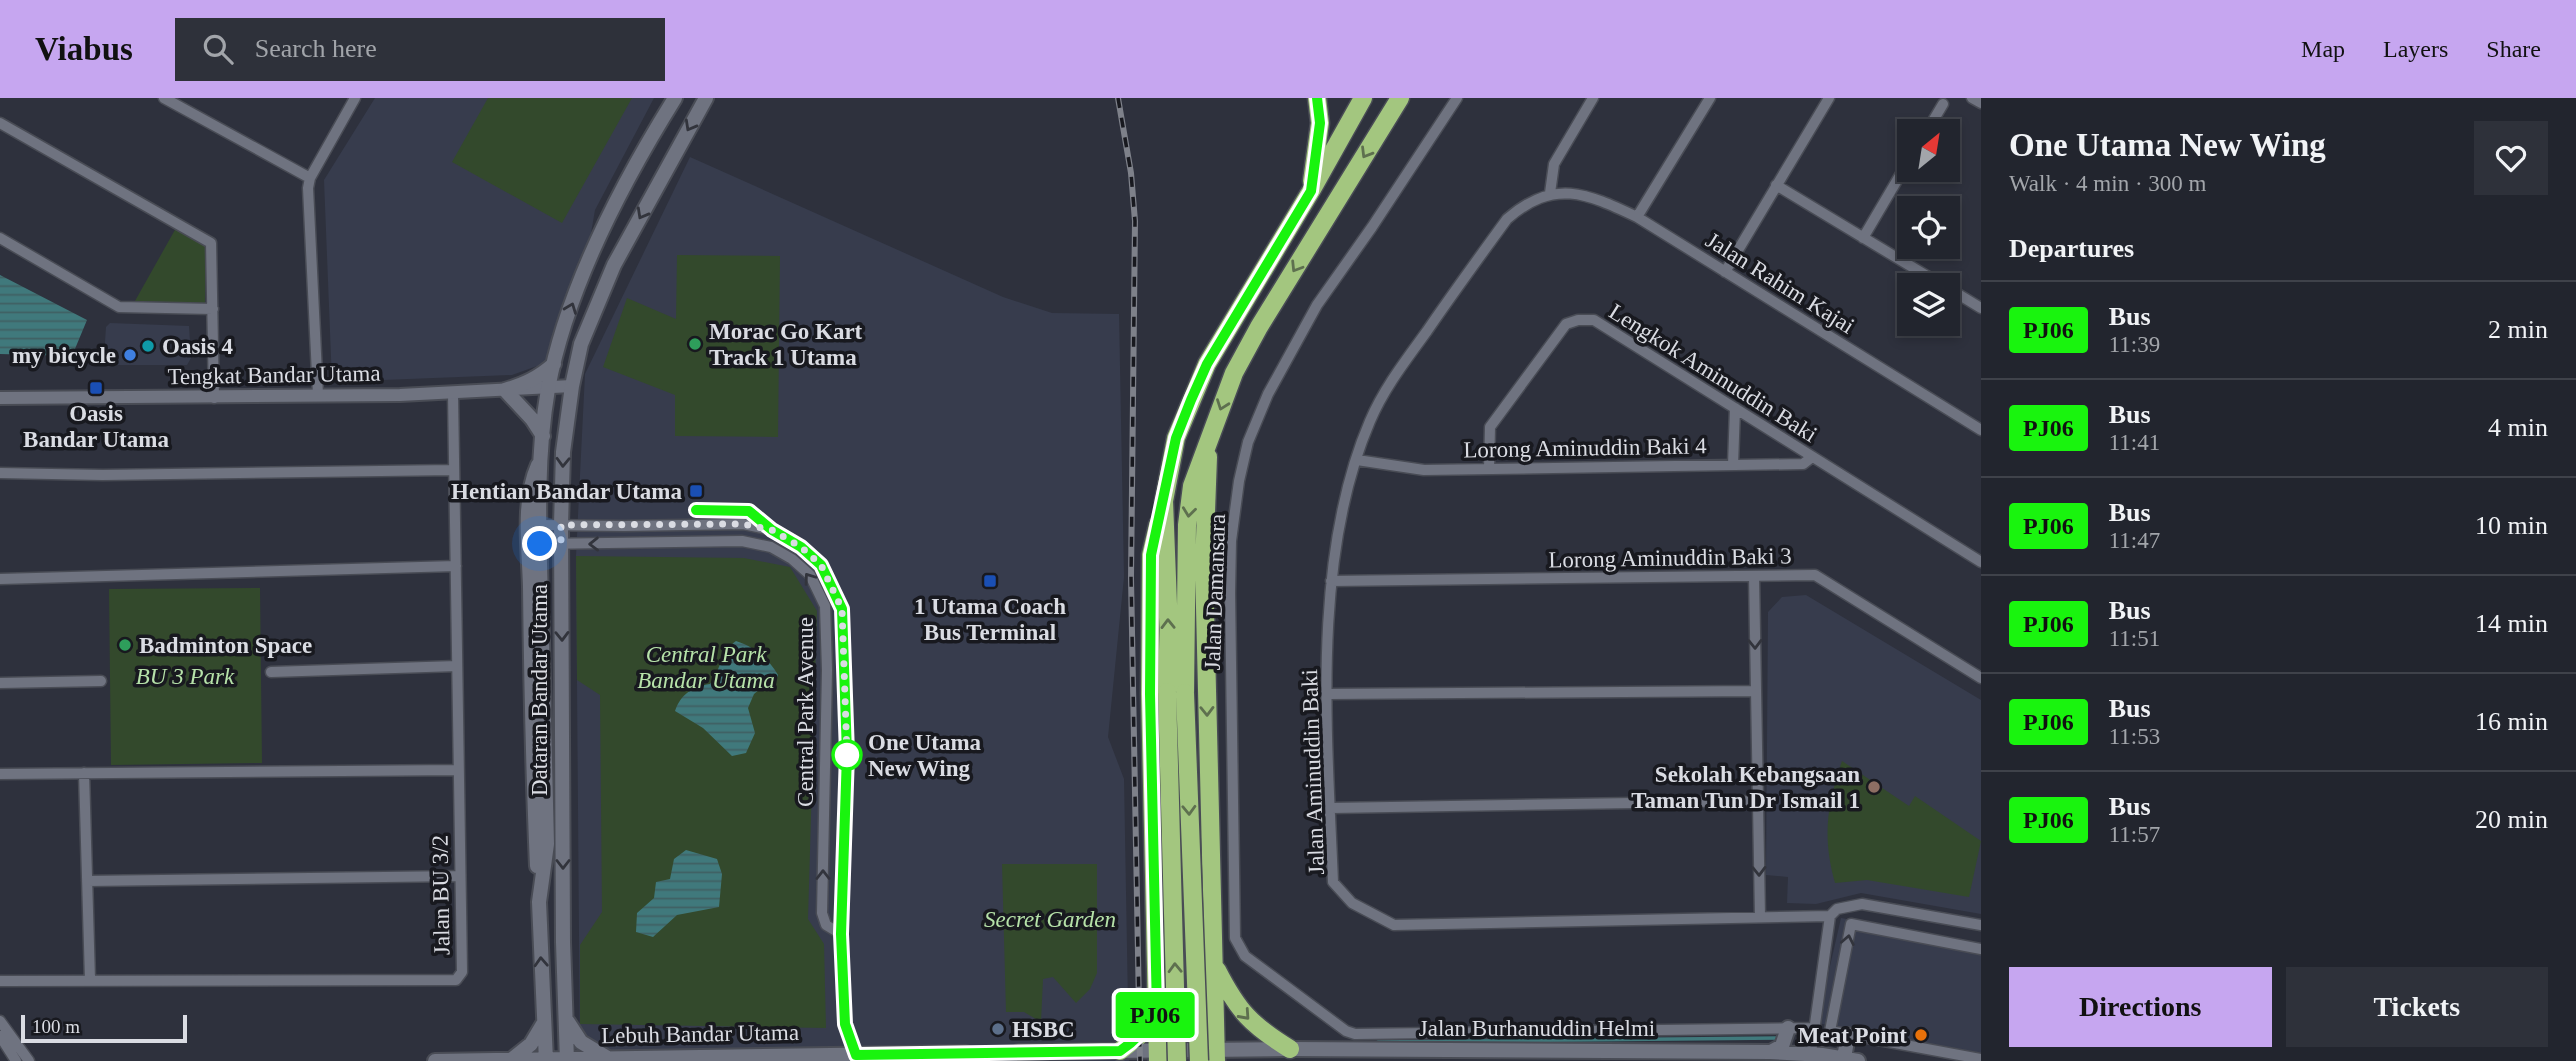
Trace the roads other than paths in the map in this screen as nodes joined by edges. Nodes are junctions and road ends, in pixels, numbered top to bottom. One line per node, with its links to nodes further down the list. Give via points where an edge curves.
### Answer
1 (164, 98): 17 (street)
2 (355, 98): 17 (street)
3 (674, 98): 30 (main road, Dataran Bandar Utama, one-way to 3, via 568,314 597,243)
4 (706, 98): 33 (main road, Dataran Bandar Utama, one-way to 33, via 614,265 580,344)
5 (1317, 98): 20 (highway, via 1320,123)
6 (1363, 98): 20 (highway)
7 (1400, 98): 41 (highway, one-way to 41, via 1259,327 1234,373)
8 (1457, 98): 79 (street, Jalan Damansara, via 1317,305 1273,384 1248,442 1231,541)
9 (1594, 98): 21 (street, via 1554,164)
10 (1710, 98): 22 (street)
11 (1829, 98): 19 (street)
12 (1972, 98): 13 (street)
13 (1981, 103)
14 (1943, 104): 15 (street)
15 (1934, 119)
16 (0, 123): 29 (street, via 211,243)
17 (310, 178): 35 (street, via 307,198)
18 (1897, 180): 24 (street)
19 (1776, 186): 24 (street); 25 (street)
20 (1311, 191): 49 (highway, via 1207,364 1176,438)
21 (1550, 193): 22 (street, Jalan Rahim Kajai, via 1588,195); 43 (street, Jalan Aminuddin Baki, via 1526,202 1499,229 1390,383)
22 (1637, 217): 25 (street, Jalan Rahim Kajai)
23 (0, 238): 29 (street, via 119,307)
24 (1863, 238): 26 (street)
25 (1725, 272): 39 (street, Jalan Rahim Kajai)
26 (1922, 273)
27 (1960, 295): 28 (street)
28 (1981, 308)
29 (213, 309): 37 (street)
30 (554, 364): 31 (main road, Dataran Bandar Utama); 32 (main road, via 526,384)
31 (548, 388): 32 (street, Tengkat Bandar Utama); 33 (street, Tengkat Bandar Utama); 40 (main road, Dataran Bandar Utama)
32 (505, 390): 34 (street, Tengkat Bandar Utama); 40 (main road)
33 (571, 393): 51 (main road, Dataran Bandar Utama, one-way to 51, via 563,452)
34 (453, 394): 35 (street, Tengkat Bandar Utama); 47 (street, Jalan BU 3/2)
35 (318, 395): 37 (street, Tengkat Bandar Utama)
36 (0, 398): 37 (street, Tengkat Bandar Utama)
37 (214, 398)
38 (1735, 408): 42 (street, Lengkok Aminuddin Baki); 45 (street); 46 (street, Lengkok Aminuddin Baki, via 1594,320 1578,320 1566,324 1490,427)
39 (1981, 430)
40 (542, 436): 44 (main road, Dataran Bandar Utama)
41 (1209, 447): 65 (highway, one-way to 65, via 1192,486); 81 (highway, one-way to 81, via 1204,566)
42 (1812, 457): 45 (street, Lorong Aminuddin Baki 4, via 1803,464); 54 (street, Lengkok Aminuddin Baki)
43 (1357, 460): 46 (street, Lorong Aminuddin Baki 4, via 1424,470); 58 (street, Jalan Aminuddin Baki)
44 (540, 461): 50 (main road, Dataran Bandar Utama); 74 (main road, via 530,482 529,531)
45 (1733, 465): 46 (street, Lorong Aminuddin Baki 4)
46 (1489, 469)
47 (453, 471): 48 (street); 55 (street, Jalan BU 3/2)
48 (0, 473)
49 (1164, 501): 65 (highway, one-way to 49, via 1168,629); 87 (highway, via 1151,555)
50 (540, 525): 51 (street, Central Park Avenue); 52 (main road, Dataran Bandar Utama)
51 (561, 525): 53 (main road, Dataran Bandar Utama); 78 (street, Central Park Avenue, via 743,524 772,530 821,565 842,609 847,754)
52 (540, 544): 53 (street, Central Park Avenue); 74 (main road, Dataran Bandar Utama, via 547,844)
53 (561, 544): 78 (street, Central Park Avenue, one-way to 53, via 826,925 822,913 825,606 810,575 771,547 742,541); 88 (main road, Dataran Bandar Utama, one-way to 88)
54 (1981, 562)
55 (456, 566): 57 (street); 59 (street, Jalan BU 3/2)
56 (1754, 576): 58 (street, Lorong Aminuddin Baki 3); 61 (street, Lorong Aminuddin Baki 3, via 1815,575); 64 (street, one-way to 64)
57 (0, 579)
58 (1331, 581): 66 (street, Jalan Aminuddin Baki)
59 (457, 666): 60 (street); 67 (street, Jalan BU 3/2)
60 (271, 672)
61 (1981, 678)
62 (101, 681): 63 (street)
63 (0, 682)
64 (1756, 691): 66 (street); 70 (street)
65 (1176, 693): 113 (highway, one-way to 65, bridge); 114 (highway, one-way to 114, bridge)
66 (1328, 694): 71 (street, Jalan Aminuddin Baki)
67 (458, 770): 68 (street); 72 (street, Jalan BU 3/2)
68 (84, 773): 69 (street); 73 (street)
69 (0, 774)
70 (1758, 801): 71 (street); 75 (street, one-way to 75)
71 (1331, 808): 75 (street, Jalan Aminuddin Baki, via 1333,883 1352,903 1394,925)
72 (459, 876): 73 (street); 84 (street, Jalan BU 3/2, via 462,972 456,980)
73 (87, 881): 84 (street)
74 (539, 902): 90 (main road, Dataran Bandar Utama, one-way to 74)
75 (1760, 916): 76 (street, Jalan Aminuddin Baki)
76 (1830, 916): 77 (street, Jalan Aminuddin Baki, via 1837,909 1862,904); 82 (street)
77 (1981, 925)
78 (841, 934): 100 (street, Central Park Avenue, via 845,1024)
79 (1235, 939): 91 (street, Jalan Burhanuddin Helmi, via 1245,956 1355,1034)
80 (1981, 949): 83 (street, one-way to 80, via 1851,923)
81 (1215, 967): 86 (highway); 95 (highway, one-way to 95, via 1245,1017)
82 (1823, 968): 83 (street); 92 (street)
83 (1842, 971): 93 (street, via 1830,1031)
84 (90, 980): 85 (street, Jalan BU 3/2)
85 (0, 981)
86 (1214, 1004): 87 (highway, via 1209,1018 1190,1025); 101 (highway)
87 (1157, 1008): 96 (highway, via 1145,1031); 102 (highway)
88 (567, 1019): 104 (main road, via 577,1038); 108 (main road, Dataran Bandar Utama)
89 (0, 1021): 111 (street)
90 (544, 1023): 106 (main road, via 531,1044); 107 (main road, Dataran Bandar Utama)
91 (1788, 1028): 92 (street, Jalan Burhanuddin Helmi); 98 (main road, via 1782,1046)
92 (1813, 1028): 103 (street)
93 (1848, 1035): 105 (street); 109 (main road)
94 (0, 1036): 110 (street)
95 (1290, 1049): 98 (main road, Jalan Burhanuddin Helmi); 101 (main road, Jalan Burhanuddin Helmi)
96 (1120, 1051): 97 (main road); 102 (main road)
97 (1019, 1052)
98 (1772, 1052): 103 (main road, Jalan Burhanuddin Helmi)
99 (966, 1053): 100 (main road, Lebuh Bandar Utama)
100 (856, 1055): 104 (main road, Lebuh Bandar Utama)
101 (1216, 1055): 102 (main road)
102 (1158, 1056)
103 (1810, 1057): 109 (main road, Jalan Burhanuddin Helmi)
104 (607, 1058): 108 (main road, Lebuh Bandar Utama)
105 (1981, 1059)
106 (511, 1060): 107 (main road, Lebuh Bandar Utama); 112 (main road, Lebuh Bandar Utama)
107 (546, 1060): 108 (main road, Lebuh Bandar Utama)
108 (567, 1060)
109 (1851, 1060)
110 (16, 1061)
111 (29, 1061)
112 (435, 1061)
113 (1177, 1061)
114 (1199, 1061)

